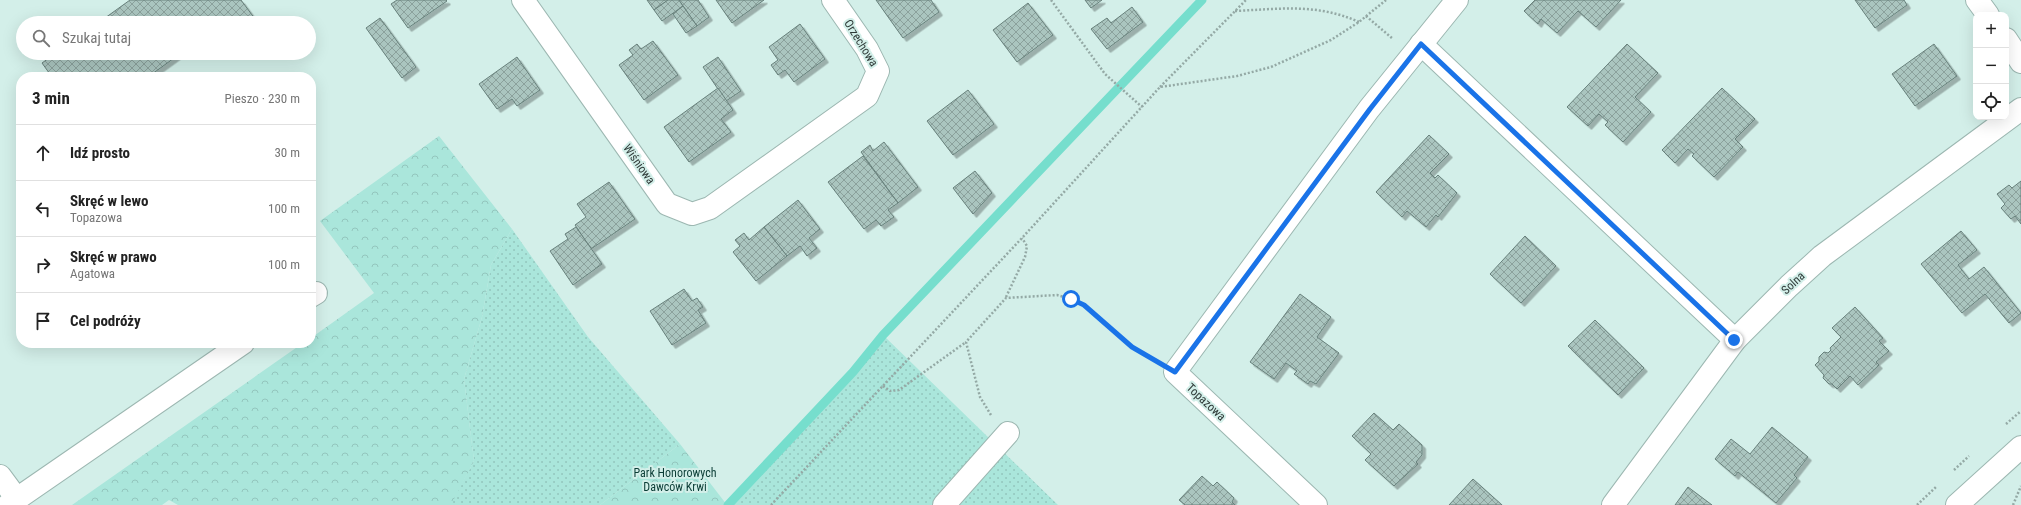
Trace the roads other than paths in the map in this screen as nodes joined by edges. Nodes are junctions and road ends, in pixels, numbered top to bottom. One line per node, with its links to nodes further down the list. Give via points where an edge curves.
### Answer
1 (523, 0): 10 (street, Wiśniowa, via 667,204 692,214 710,208)
2 (833, 0): 10 (street, Orzechowa, via 867,49 878,72 867,96)
3 (1457, 0): 7 (street)
4 (1977, 0): 5 (street)
5 (1986, 12)
6 (2009, 44): 8 (street)
7 (1417, 50): 11 (street); 18 (street, Topazowa, via 1365,115 1175,372)
8 (2021, 62)
9 (2021, 109): 11 (street, Solna, via 1822,256)
10 (797, 146)
11 (1734, 340): 19 (street, Solna)
12 (236, 348): 16 (street)
13 (1008, 432): 17 (street)
14 (2021, 446): 20 (street)
15 (0, 476): 16 (street)
16 (13, 502)
17 (944, 505)
18 (1316, 505)
19 (1613, 505)
20 (1957, 505)

